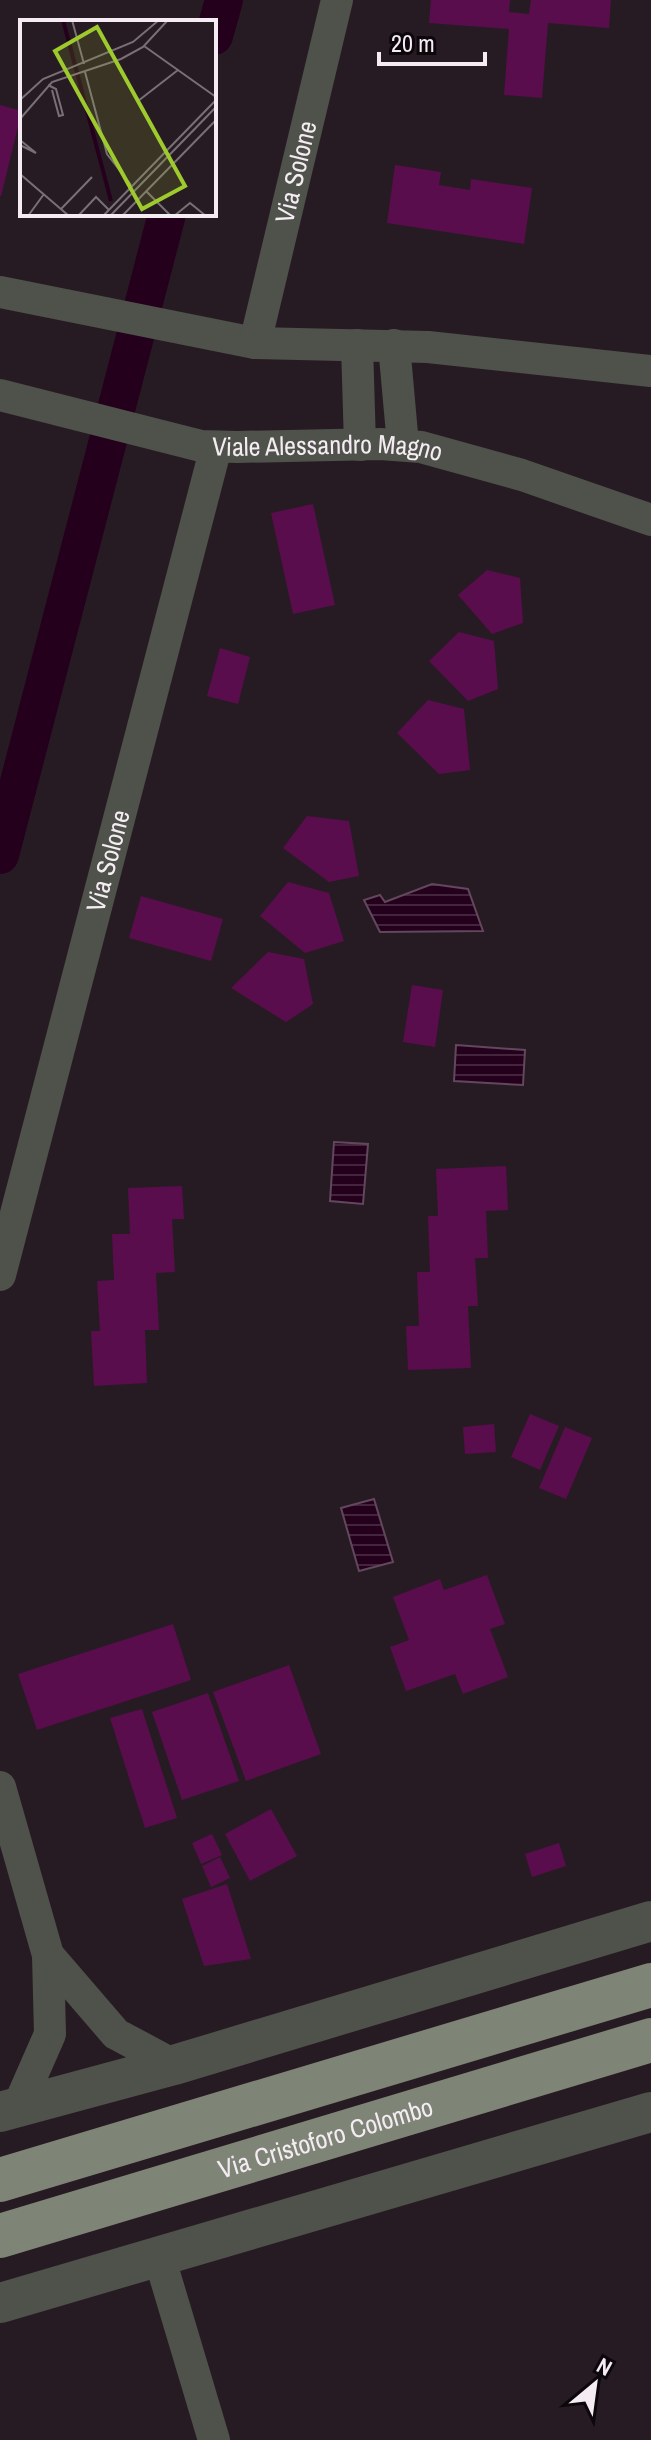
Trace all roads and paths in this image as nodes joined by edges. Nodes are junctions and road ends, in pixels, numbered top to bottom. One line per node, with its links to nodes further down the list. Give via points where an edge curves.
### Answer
1 (337, 0): 3 (street, Via Solone)
2 (0, 292): 3 (street)
3 (240, 341): 4 (street)
4 (357, 345): 5 (street); 9 (street)
5 (394, 345): 6 (street); 10 (street)
6 (651, 371)
7 (0, 395): 8 (street, Viale Alessandro Magno)
8 (202, 445): 9 (street, Viale Alessandro Magno); 12 (street, Via Solone)
9 (360, 445): 10 (street, Viale Alessandro Magno)
10 (403, 445): 11 (street, Viale Alessandro Magno, via 497,468)
11 (651, 520)
12 (0, 1275)
13 (0, 1787): 15 (street)
14 (651, 1921): 18 (street)
15 (48, 1955): 18 (street, via 116,2034); 19 (street, via 50,2034)
16 (651, 1985): 21 (main road, Via Cristoforo Colombo)
17 (651, 2040): 22 (main road, Via Cristoforo Colombo)
18 (174, 2065): 19 (street)
19 (9, 2109)
20 (651, 2112): 23 (street)
21 (0, 2180)
22 (0, 2236)
23 (159, 2256): 24 (street); 25 (street)
24 (0, 2303)
25 (214, 2440)

